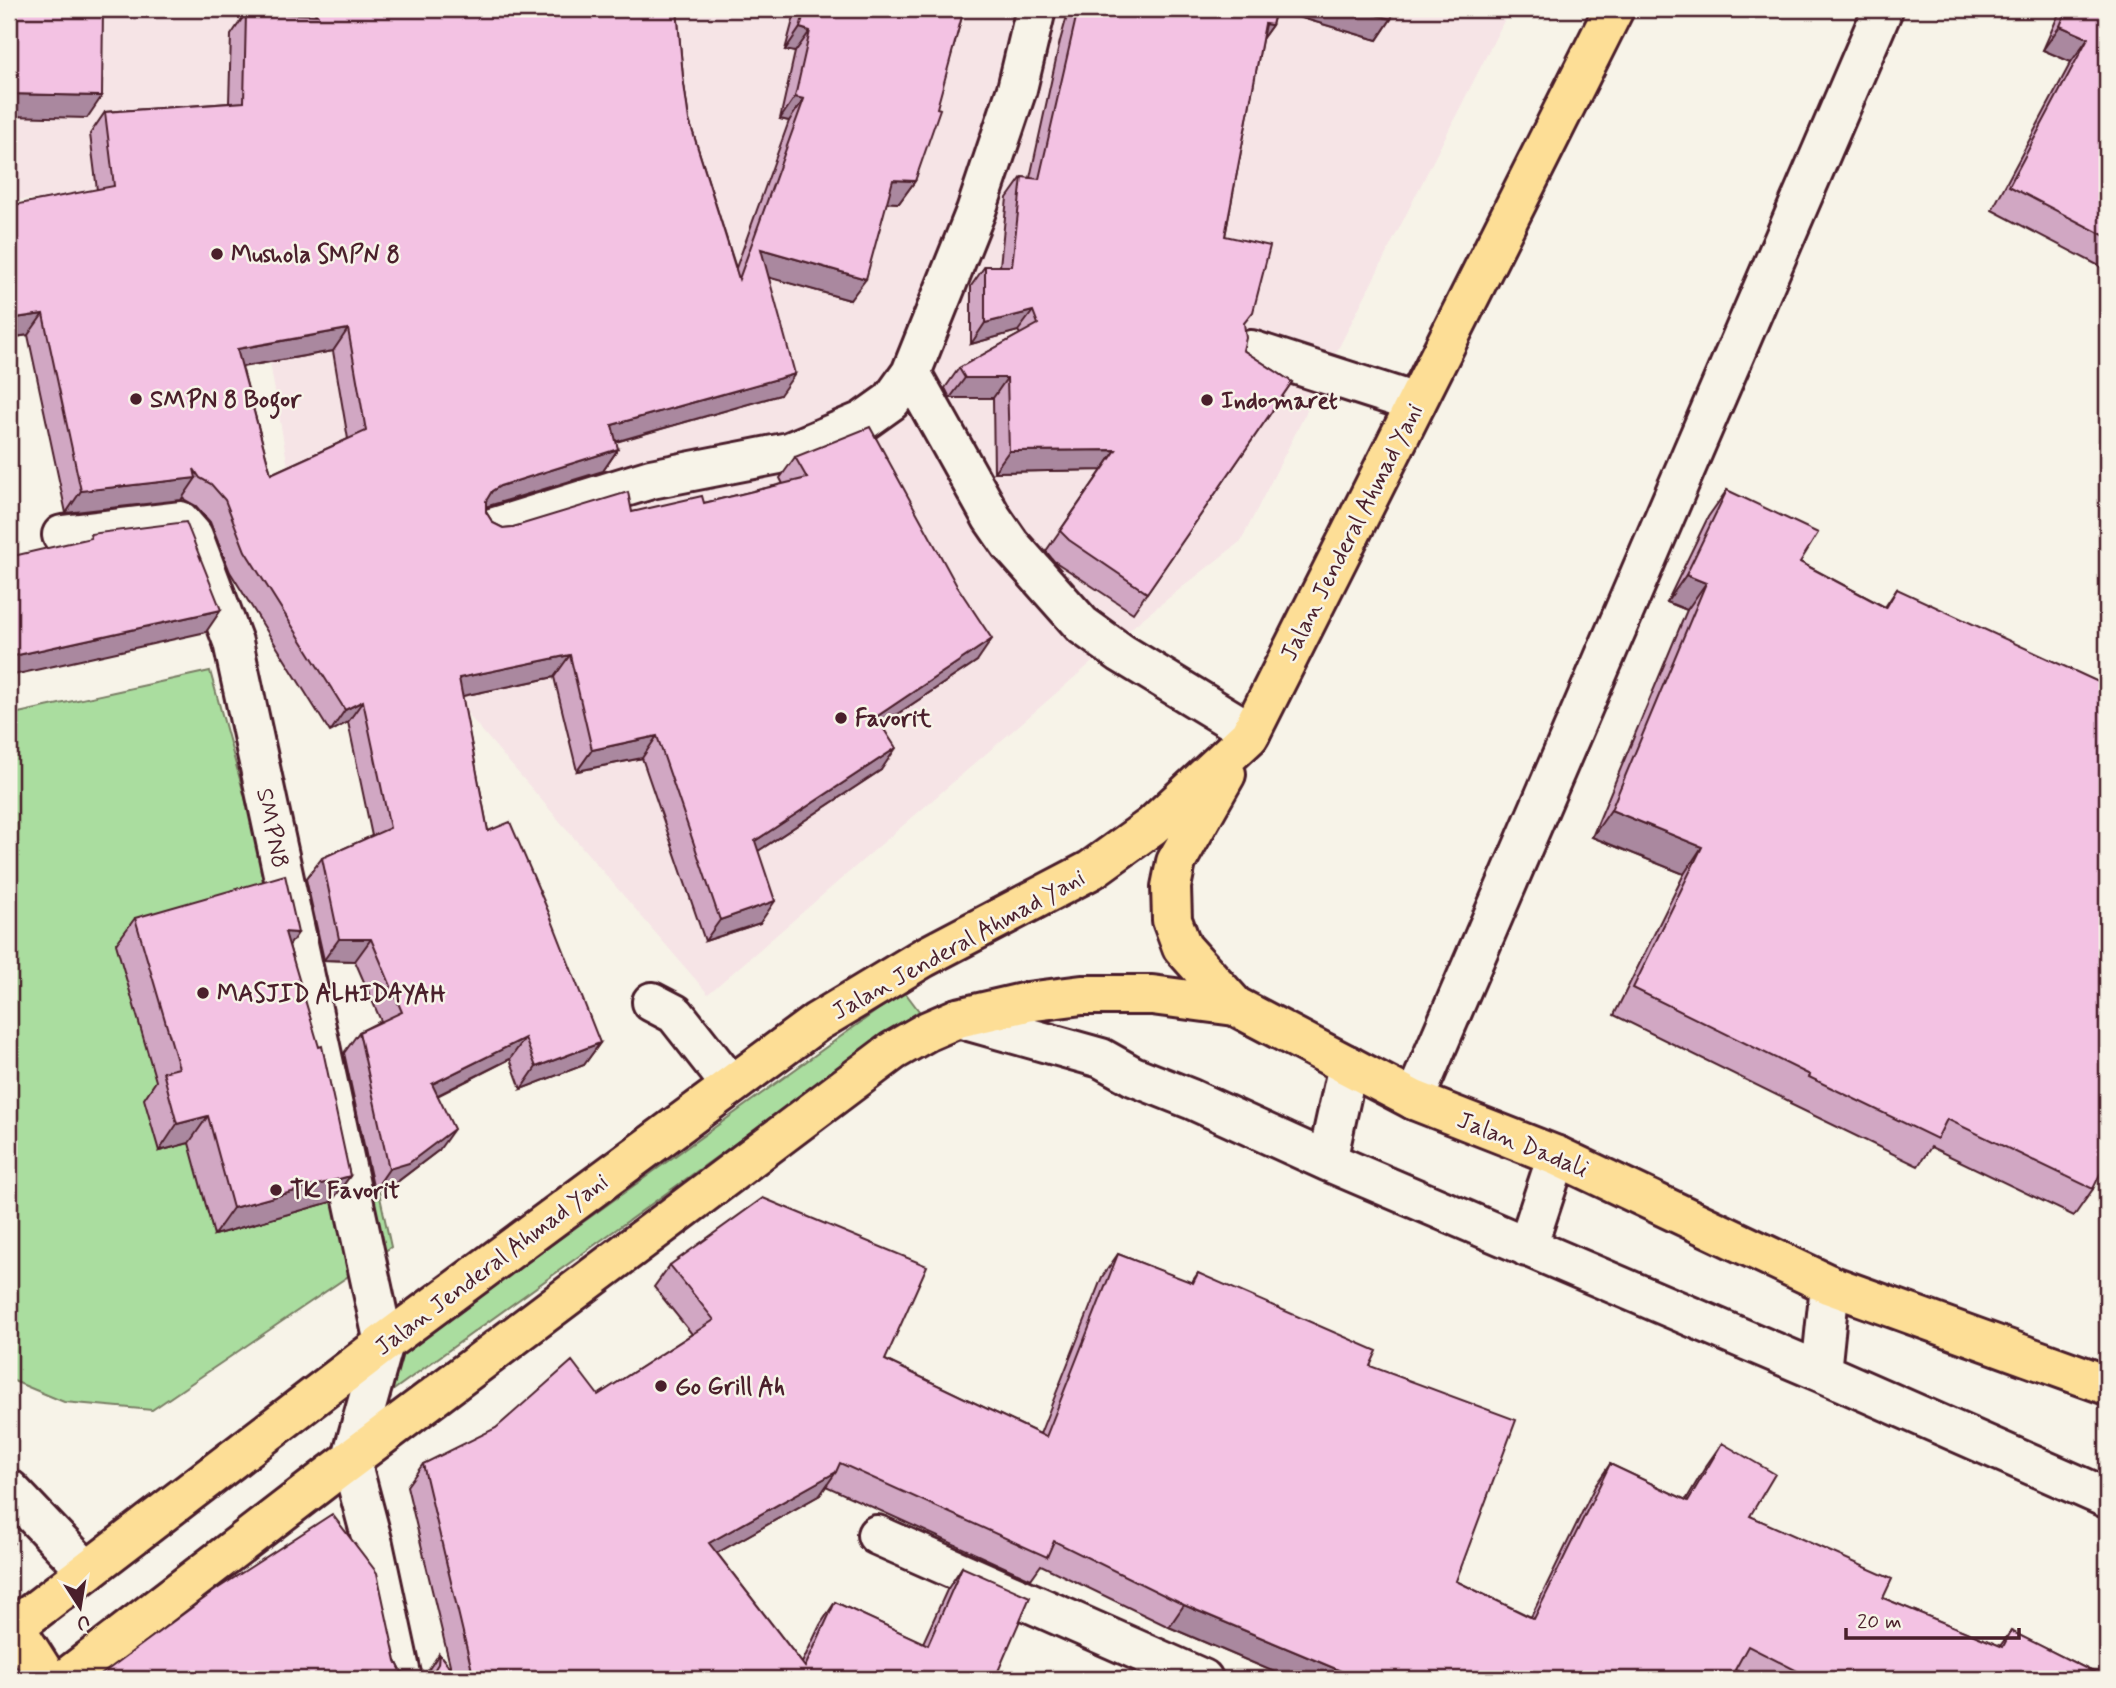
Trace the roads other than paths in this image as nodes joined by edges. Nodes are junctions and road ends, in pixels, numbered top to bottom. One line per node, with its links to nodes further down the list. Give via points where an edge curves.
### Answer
1 (1037, 9): 5 (street, via 1017,89 980,199)
2 (1614, 9): 6 (main road, Jalan Jenderal Ahmad Yani)
3 (1883, 9): 15 (street)
4 (1251, 350): 6 (street)
5 (911, 373): 7 (street, via 891,401 863,421 789,452 651,479); 9 (street, via 992,518 1083,625)
6 (1416, 403): 9 (main road, Jalan Jenderal Ahmad Yani)
7 (492, 528)
8 (62, 535): 20 (street, SMPN8, via 180,521 193,536 233,642)
9 (1250, 734): 11 (main road, via 1176,862 1171,887 1172,920 1182,947); 14 (main road, Jalan Jenderal Ahmad Yani, via 1152,826 1101,863 878,984)
10 (652, 1002): 14 (street, via 675,1014)
11 (1235, 1006): 12 (main road, Jalan Dadali, via 1152,995 1082,995 1027,1002); 13 (main road, Jalan Dadali)
12 (943, 1025): 17 (street, via 1101,1058); 23 (main road, via 893,1051)
13 (1348, 1065): 15 (main road, Jalan Dadali); 17 (street)
14 (731, 1085): 20 (main road, Jalan Jenderal Ahmad Yani)
15 (1414, 1100): 16 (main road, Jalan Dadali)
16 (1558, 1156): 18 (street); 19 (main road, Jalan Dadali)
17 (1327, 1161): 18 (street)
18 (1527, 1247): 21 (street)
19 (1830, 1285): 21 (street); 22 (main road, Jalan Dadali)
20 (384, 1343): 23 (street); 27 (main road, Jalan Jenderal Ahmad Yani)
21 (1821, 1372): 25 (street)
22 (2107, 1385)
23 (351, 1461): 30 (main road); 31 (street)
24 (9, 1489): 27 (street)
25 (2107, 1498)
26 (877, 1535): 32 (street)
27 (87, 1571): 28 (main road, Jalan Jenderal Ahmad Yani)
28 (12, 1629): 29 (main road)
29 (48, 1679)
30 (65, 1679)
31 (402, 1679)
32 (1203, 1679)

